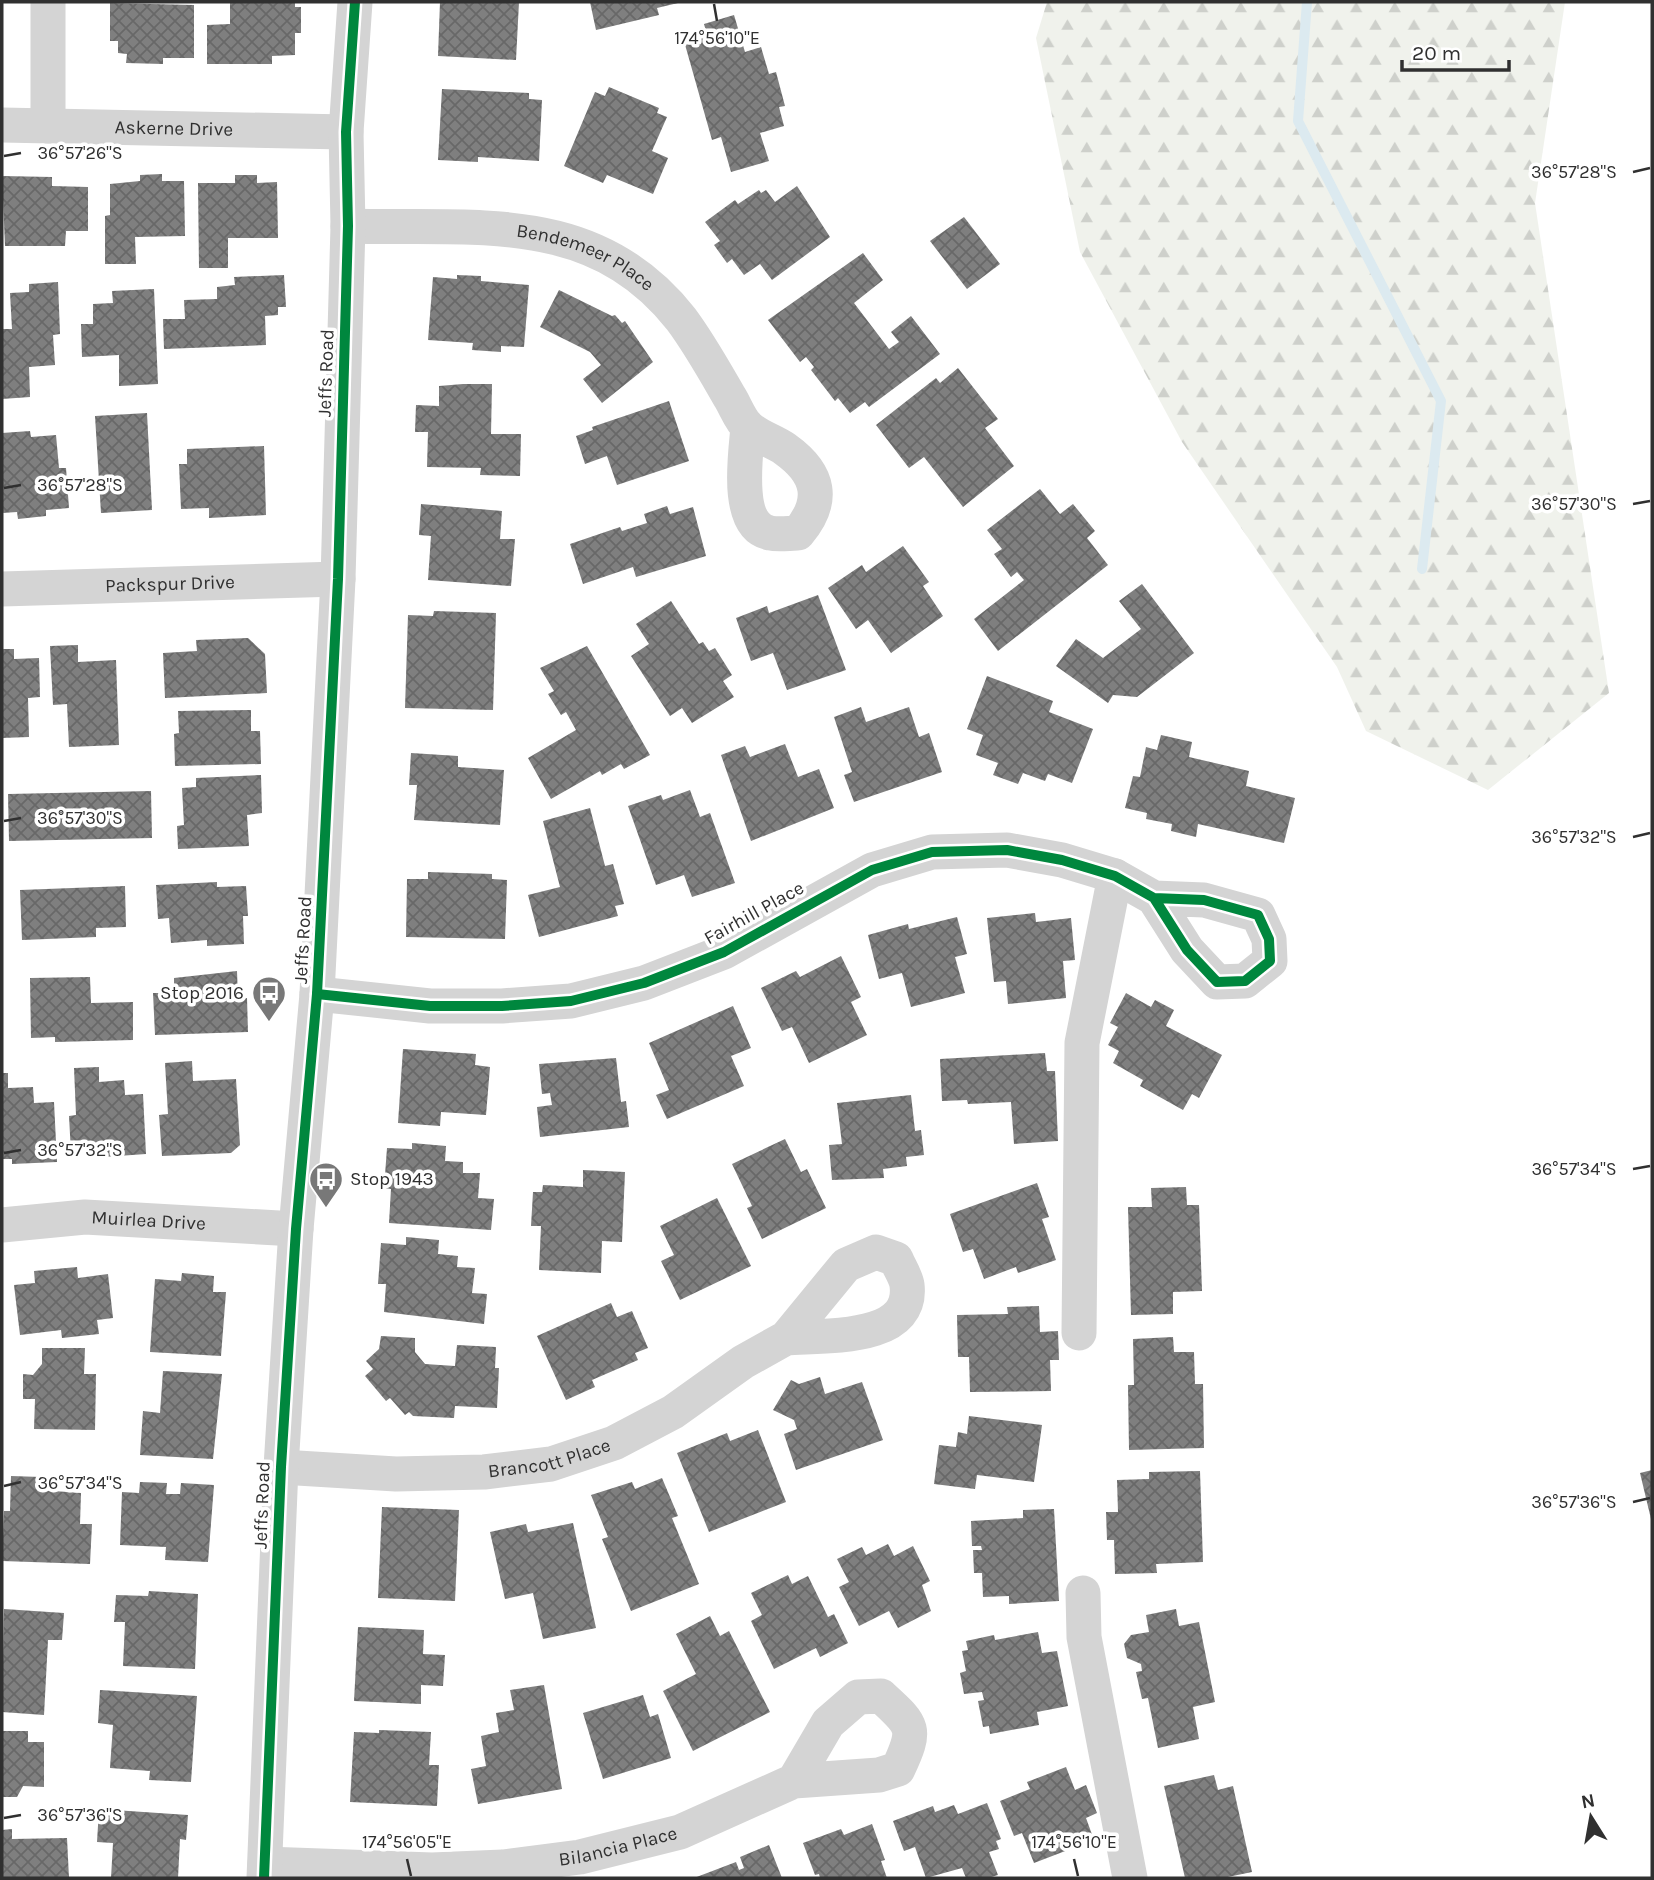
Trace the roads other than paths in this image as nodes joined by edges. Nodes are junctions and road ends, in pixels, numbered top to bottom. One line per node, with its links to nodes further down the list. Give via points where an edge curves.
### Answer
1 (48, 2): 4 (street)
2 (355, 2): 5 (street, Jeffs Road)
3 (2, 125): 4 (street, Askerne Drive)
4 (48, 126): 5 (street, Askerne Drive)
5 (346, 132): 6 (street, Jeffs Road)
6 (348, 226): 7 (street, Bendemeer Place, via 520,230 576,241 616,260 680,319); 8 (street, Jeffs Road)
7 (748, 427)
8 (338, 579): 9 (street, Packspur Drive); 12 (street, Jeffs Road)
9 (2, 589)
10 (1115, 876): 11 (street, Fairhill Place); 12 (street, Fairhill Place, via 1006,850 932,852 872,870 724,952 644,983 571,1001 430,1006); 15 (street, via 1082,1043)
11 (1154, 898)
12 (317, 994): 14 (street, Jeffs Road)
13 (2, 1225): 14 (street, Muirlea Drive, via 85,1217)
14 (296, 1229): 17 (street, Jeffs Road)
15 (1079, 1333)
16 (786, 1338): 17 (street, Brancott Place, via 673,1412 614,1443 551,1464 484,1472 396,1474)
17 (281, 1467): 20 (street, Jeffs Road)
18 (1083, 1593): 21 (street, via 1084,1637)
19 (794, 1781): 20 (street, Bilancia Place, via 680,1832 580,1857 503,1867)
20 (265, 1871)
21 (1130, 1878)

